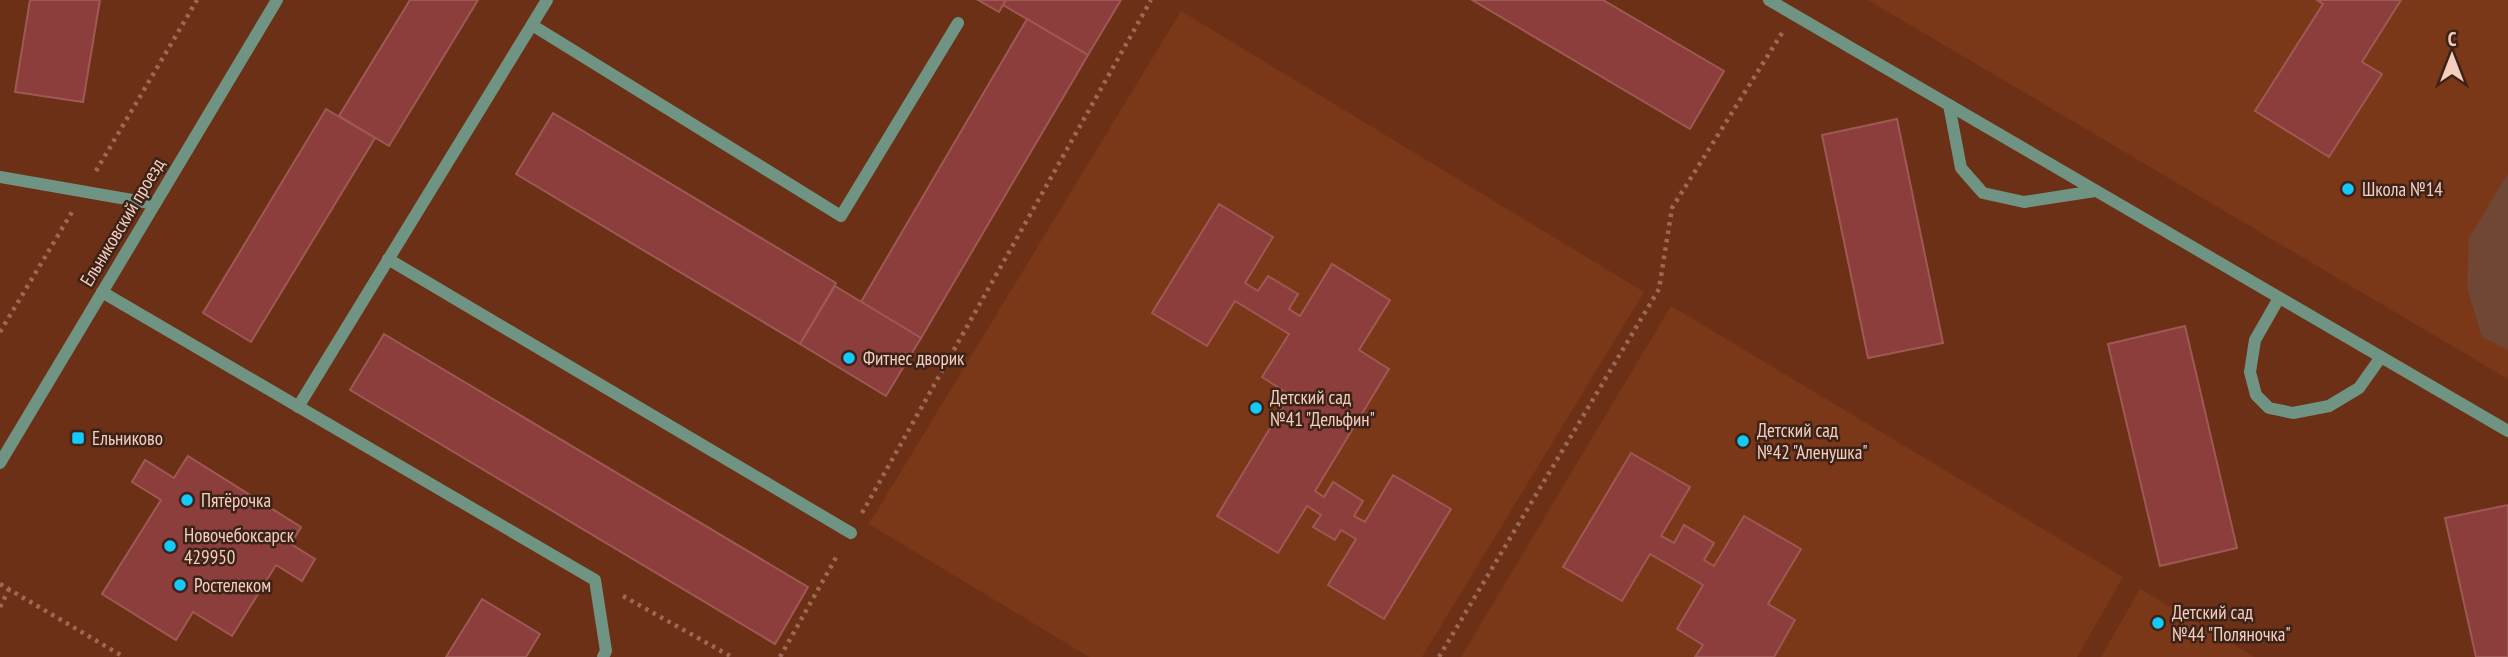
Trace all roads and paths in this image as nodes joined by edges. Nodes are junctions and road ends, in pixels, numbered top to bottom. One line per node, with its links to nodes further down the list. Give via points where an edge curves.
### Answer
1 (277, 0): 11 (street, Ельниковский проезд)
2 (547, 0): 7 (street)
3 (1151, 0): 19 (path)
4 (1769, 0): 5 (street)
5 (1794, 15): 8 (street); 28 (path, via 1671,208 1659,289)
6 (958, 23): 7 (street, via 841,216)
7 (532, 25): 12 (street)
8 (1949, 106): 10 (street); 10 (street, via 1961,168 1983,193 2024,202)
9 (0, 177): 11 (street)
10 (2095, 191): 14 (street)
11 (155, 204): 13 (street, Ельниковский проезд)
12 (388, 259): 16 (street); 19 (street)
13 (102, 292): 16 (street); 18 (street, Ельниковский проезд)
14 (2279, 298): 15 (street); 15 (street, via 2255,340 2250,372 2256,395 2269,408 2293,413 2329,406 2360,388)
15 (2381, 357): 17 (street)
16 (298, 407): 20 (street)
17 (2508, 431)
18 (0, 463)
19 (851, 533): 27 (path)
20 (595, 580): 25 (street); 26 (path)
21 (0, 584): 22 (path)
22 (9, 589): 23 (path); 24 (path)
23 (0, 607)
24 (124, 657)
25 (604, 657)
26 (733, 657)
27 (780, 657)
28 (1438, 657)

